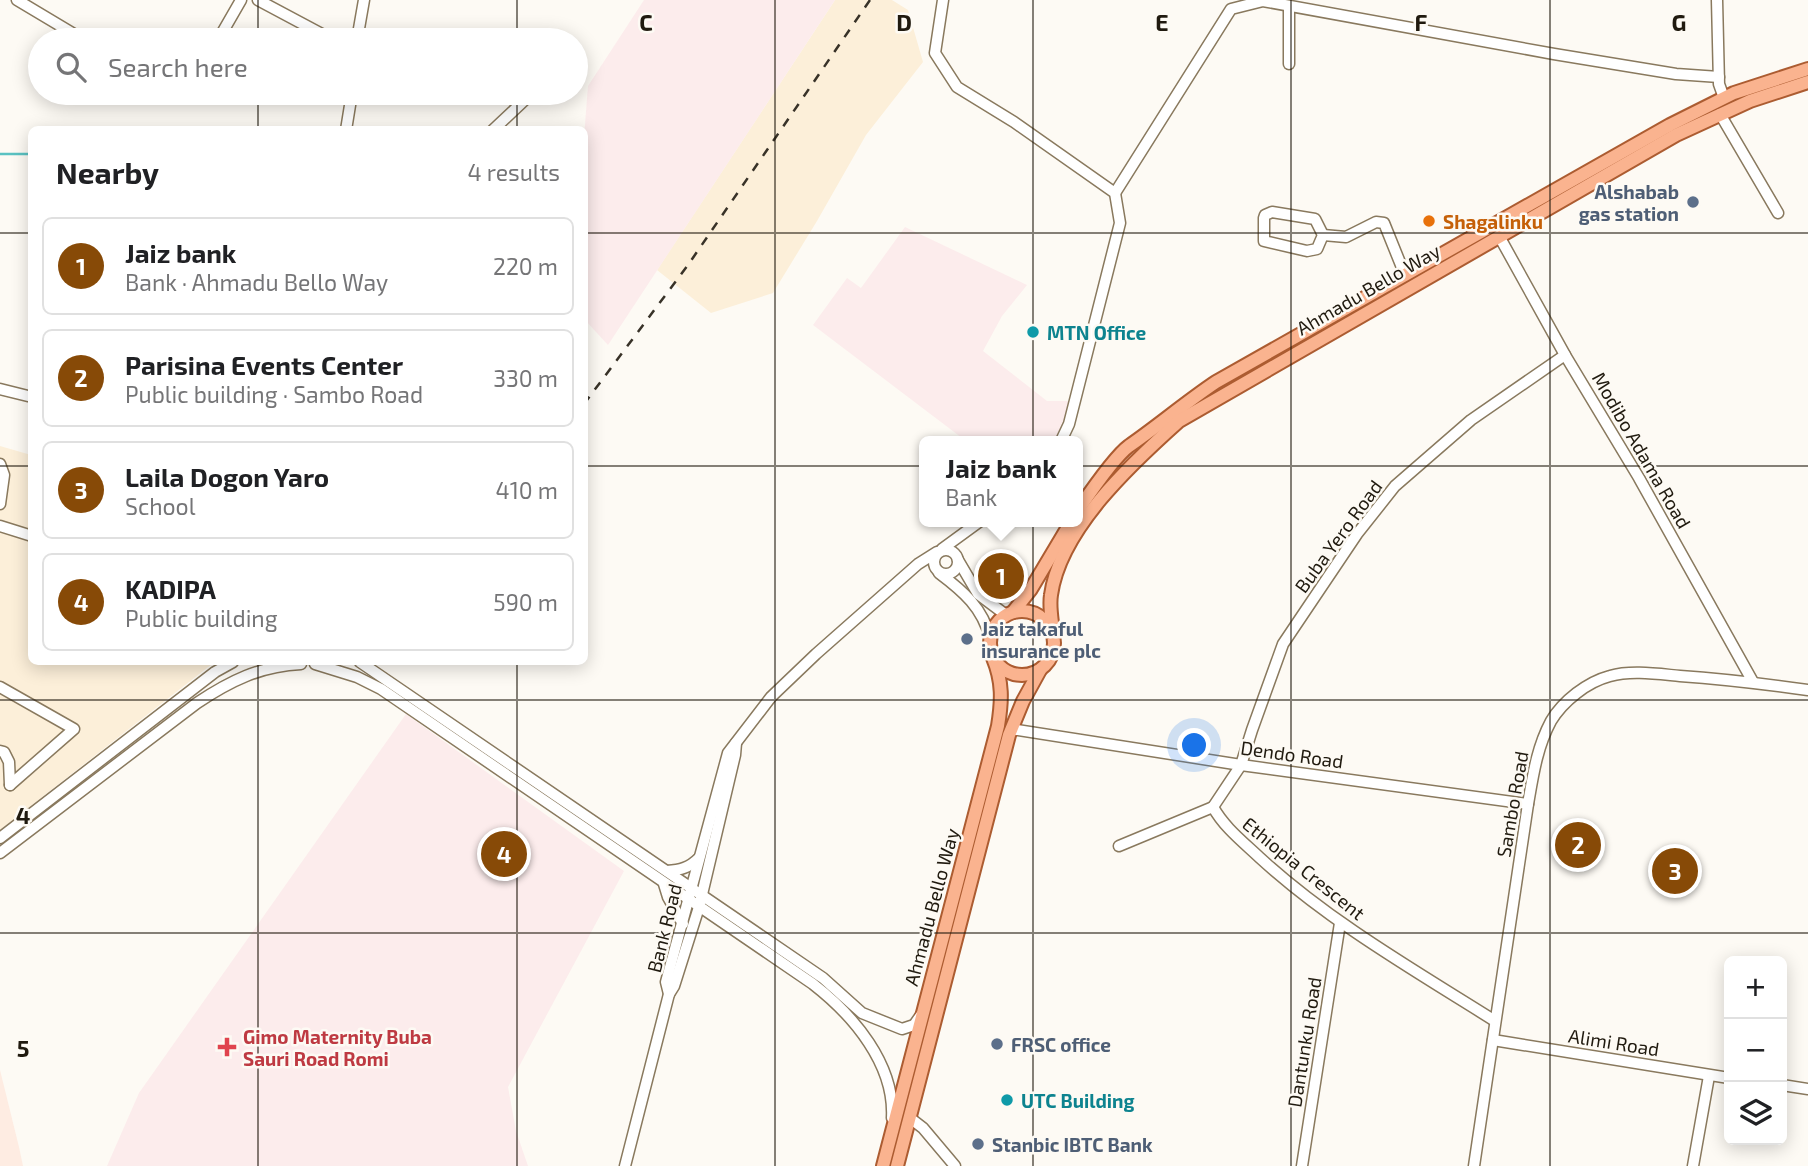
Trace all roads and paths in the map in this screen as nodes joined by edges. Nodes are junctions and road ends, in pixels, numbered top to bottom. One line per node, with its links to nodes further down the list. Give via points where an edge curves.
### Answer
1 (17, 0): 8 (street)
2 (241, 0): 9 (street)
3 (258, 0): 10 (street)
4 (364, 0): 11 (street)
5 (943, 0): 22 (street, via 936,52 957,87)
6 (1717, 0): 14 (street)
7 (1289, 6): 12 (street); 14 (street, via 1676,74); 22 (street, via 1263,1 1231,9)
8 (64, 28)
9 (225, 28)
10 (310, 28)
11 (359, 28)
12 (1289, 64)
13 (1808, 69): 16 (main road, Ahmadu Bello Way)
14 (1719, 77): 16 (street)
15 (1808, 82): 19 (main road, Ahmadu Bello Way)
16 (1724, 98): 26 (main road, Ahmadu Bello Way)
17 (350, 105): 20 (street)
18 (519, 105): 21 (street)
19 (1720, 114): 23 (street); 25 (main road, Ahmadu Bello Way)
20 (347, 126)
21 (497, 126)
22 (1115, 193): 30 (street, via 1120,223)
23 (1778, 213)
24 (1323, 235): 24 (street, via 1317,221 1308,216 1272,212 1264,218 1268,243 1312,251); 26 (street, via 1346,237 1384,223)
25 (1499, 236): 27 (street, Modibo Adama Road); 34 (main road, Ahmadu Bello Way, via 1179,421 1112,485)
26 (1405, 275): 32 (main road, Ahmadu Bello Way, via 1178,407 1128,446)
27 (1565, 355): 54 (street, Modibo Adama Road, via 1640,478); 60 (street, Buba Yero Road, via 1471,420 1395,486 1357,534 1283,644)
28 (0, 390): 29 (street)
29 (28, 396)
30 (1063, 436)
31 (0, 464): 33 (street, via 4,475)
32 (1083, 503)
33 (0, 505)
34 (1083, 524)
35 (0, 526): 40 (street)
36 (972, 527): 39 (street, Bank Road)
37 (1068, 527): 45 (main road, via 1031,589)
38 (1081, 527): 46 (main road, Ahmadu Bello Way, via 1061,559 1051,595)
39 (964, 533): 41 (street, Bank Road); 42 (street, via 956,547)
40 (28, 535)
41 (940, 550): 42 (street); 43 (street, Bank Road); 44 (street, via 934,562)
42 (957, 558): 44 (street, via 952,573); 45 (street, via 978,594)
43 (909, 571): 44 (street, via 926,566); 58 (street, Bank Road, via 780,688)
44 (938, 572): 47 (street, via 981,613)
45 (1010, 613): 46 (main road, via 1037,614); 47 (main road, via 997,622)
46 (1053, 632): 53 (main road, via 1054,650)
47 (990, 638): 48 (main road)
48 (993, 658): 53 (main road, via 1014,674); 76 (main road, Ahmadu Bello Way, via 1001,677 998,726)
49 (228, 665): 63 (street)
50 (285, 665): 65 (street, via 224,685)
51 (323, 665): 69 (street, via 381,689)
52 (364, 665): 67 (street)
53 (1040, 670): 57 (main road, Ahmadu Bello Way)
54 (1753, 682): 56 (street, Sambo Road); 61 (street, Sambo Road, via 1653,674 1611,676 1589,685 1552,719 1541,745)
55 (0, 687): 59 (street, via 74,729 10,785 9,762)
56 (1808, 690)
57 (1011, 729): 60 (street, Dendo Road); 83 (main road, Ahmadu Bello Way)
58 (736, 742): 66 (street, Bank Road, via 721,773); 68 (street, Bank Road)
59 (0, 751)
60 (1241, 765): 61 (street, Dendo Road); 62 (street)
61 (1528, 804): 77 (street, Sambo Road)
62 (1213, 807): 64 (street); 74 (street, Ethiopia Crescent, via 1221,821 1280,876)
63 (0, 838)
64 (1119, 846)
65 (0, 853)
66 (699, 858): 67 (street, via 682,870); 70 (street, Bank Road)
67 (667, 871): 70 (street)
68 (705, 876): 70 (street, Bank Road); 72 (street)
69 (664, 884): 71 (street); 75 (street)
70 (697, 891): 71 (street, Bank Road); 72 (street)
71 (694, 904): 73 (street); 75 (street, Bank Road)
72 (720, 907): 76 (street, via 871,1018 902,1029 914,1025)
73 (717, 919): 75 (street); 84 (street, via 813,984 861,1031 884,1074 893,1109)
74 (1340, 923): 77 (street, Ethiopia Crescent); 89 (street, Dantunku Road)
75 (687, 927): 85 (street, Bank Road, via 666,982 669,994)
76 (924, 1008): 84 (main road, Ahmadu Bello Way)
77 (1495, 1020): 78 (street, Sambo Road)
78 (1493, 1040): 79 (street, Alimi Road); 90 (street, Sambo Road)
79 (1709, 1076): 80 (street, Alimi Road); 91 (street)
80 (1724, 1078)
81 (1787, 1086): 82 (street)
82 (1808, 1089)
83 (910, 1118): 87 (main road, Ahmadu Bello Way); 88 (street)
84 (892, 1133): 86 (main road, Ahmadu Bello Way)
85 (625, 1166)
86 (883, 1166)
87 (897, 1166)
88 (955, 1166)
89 (1302, 1166)
90 (1474, 1166)
91 (1693, 1166)

